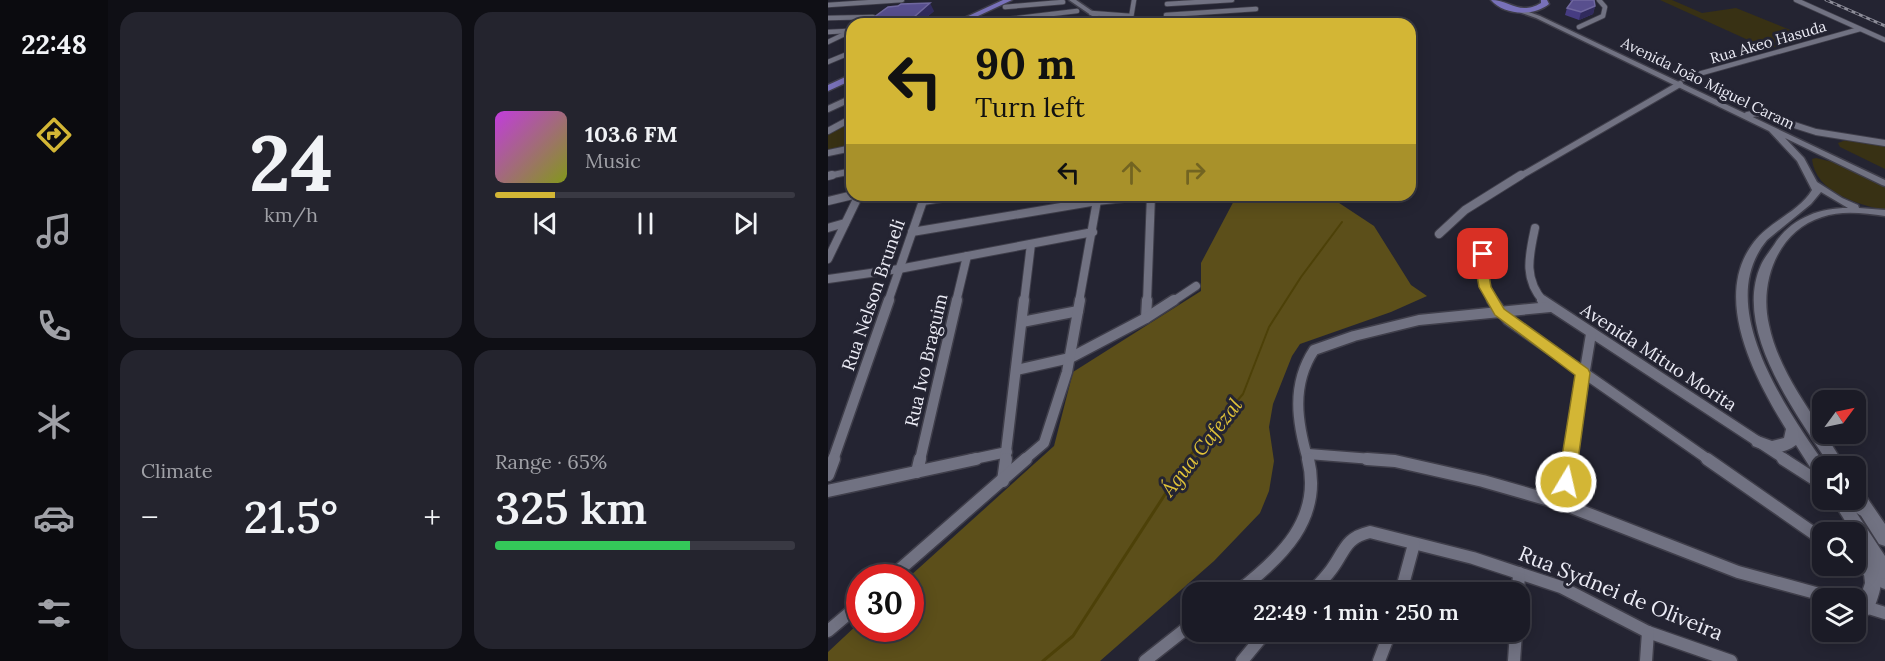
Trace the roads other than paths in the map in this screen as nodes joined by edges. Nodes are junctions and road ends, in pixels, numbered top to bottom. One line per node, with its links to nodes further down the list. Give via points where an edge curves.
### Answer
1 (839, 0): 16 (street)
2 (902, 0): 16 (street)
3 (1020, 0): 13 (main road)
4 (1072, 0): 28 (street)
5 (1124, 0): 12 (street)
6 (1232, 0): 14 (street)
7 (1256, 0): 17 (street)
8 (1494, 0): 18 (main road)
9 (1599, 0): 32 (street, via 1605,7 1603,16)
10 (1796, 0): 33 (street)
11 (1061, 1): 13 (street); 19 (street)
12 (1134, 1): 21 (street)
13 (1006, 2): 24 (main road); 25 (main road)
14 (1167, 2): 20 (street)
15 (1545, 3): 18 (main road); 32 (street, Avenida João Miguel Caram)
16 (830, 6)
17 (1256, 9): 20 (street); 31 (street)
18 (1518, 10): 44 (street, Avenida João Miguel Caram)
19 (1077, 11): 26 (street); 27 (street)
20 (1166, 15): 30 (street)
21 (1131, 16): 29 (street)
22 (873, 17): 23 (street)
23 (828, 18)
24 (969, 18)
25 (987, 18)
26 (1005, 18)
27 (1091, 18)
28 (1092, 18)
29 (1106, 18)
30 (1166, 18)
31 (1255, 18)
32 (1579, 27): 44 (street, Avenida João Miguel Caram)
33 (1860, 29): 37 (street); 44 (street, Rua Akeo Hasuda)
34 (846, 31): 35 (street)
35 (828, 32)
36 (846, 34): 38 (street)
37 (1885, 40)
38 (828, 42)
39 (846, 54): 40 (street)
40 (828, 62)
41 (846, 73): 43 (main road)
42 (846, 80): 45 (main road)
43 (828, 81)
44 (1682, 81): 48 (street, Avenida João Miguel Caram); 49 (street, Avenida João Miguel Caram); 77 (street, Rua Akeo Hasuda, via 1497,189)
45 (828, 88)
46 (846, 101): 47 (street)
47 (828, 109)
48 (1757, 113): 49 (street); 53 (street, Avenida João Miguel Caram); 55 (street, via 1816,132)
49 (1747, 116): 51 (street, Avenida João Miguel Caram)
50 (846, 122): 52 (street)
51 (1770, 127): 54 (street, Avenida João Miguel Caram); 62 (street, via 1801,160)
52 (828, 131)
53 (1808, 137): 54 (street); 59 (street, Avenida João Miguel Caram)
54 (1798, 141): 61 (street, Avenida João Miguel Caram)
55 (1884, 143)
56 (846, 149): 57 (street)
57 (828, 153)
58 (846, 172): 60 (street)
59 (1885, 174)
60 (828, 176)
61 (1885, 183)
62 (1815, 184): 70 (street, via 1839,200); 94 (street, via 1815,194 1778,223 1757,246 1744,275 1741,297 1752,350)
63 (846, 197): 64 (street)
64 (828, 201)
65 (856, 201): 72 (street)
66 (923, 201): 75 (street, Rua Nelson Bruneli)
67 (1081, 201): 75 (street)
68 (1097, 201): 76 (street)
69 (1151, 201): 88 (street)
70 (1868, 211): 71 (street); 98 (street, via 1830,211 1803,221 1773,250 1760,282 1759,304 1768,348 1783,379)
71 (1885, 213)
72 (845, 224): 73 (street); 81 (street)
73 (828, 228)
74 (1535, 228): 85 (street, Avenida Mituo Morita, via 1528,276)
75 (912, 232): 82 (street, Rua Nelson Bruneli)
76 (1093, 232): 78 (street); 86 (street)
77 (1439, 234)
78 (1031, 244): 80 (street); 89 (street)
79 (1483, 254): 87 (street, via 1485,287)
80 (967, 256): 82 (street); 100 (street, Rua Ivo Braguim)
81 (828, 259)
82 (899, 269): 83 (street); 101 (street, Rua Nelson Bruneli)
83 (828, 279)
84 (1196, 286): 88 (street)
85 (1550, 307): 87 (street); 90 (street, Avenida Mituo Morita)
86 (1078, 311): 89 (street); 91 (street)
87 (1499, 312): 93 (street); 97 (street, via 1419,320 1314,350 1302,374 1298,407 1298,424)
88 (1146, 318): 91 (street)
89 (1022, 322): 92 (street)
90 (1591, 334): 93 (street); 95 (street, Avenida Mituo Morita)
91 (1070, 358): 92 (street); 103 (street, via 1044,443)
92 (1016, 370): 96 (street)
93 (1583, 373): 105 (street); 111 (street)
94 (1793, 428): 95 (street, via 1790,444 1772,447); 99 (street)
95 (1758, 442): 102 (street, Avenida Mituo Morita)
96 (1007, 452): 100 (street); 103 (street)
97 (1308, 454): 105 (street, via 1360,456 1421,466); 118 (street, via 1312,484 1304,519 1271,564)
98 (1833, 456)
99 (1812, 457)
100 (917, 472): 104 (street)
101 (828, 475)
102 (1812, 477)
103 (1003, 481): 114 (street)
104 (828, 491)
105 (1563, 504): 122 (street, via 1738,572)
106 (1846, 510): 117 (street, via 1867,542)
107 (1863, 510): 109 (street)
108 (1866, 510): 109 (street)
109 (1868, 513): 110 (street); 112 (street)
110 (1885, 524)
111 (1812, 532)
112 (1885, 538)
113 (1414, 544): 116 (street, Rua Sydnei de Oliveira); 119 (street, Rua Sydnei de Oliveira, via 1370,532 1357,535); 120 (street)
114 (906, 564)
115 (1866, 568): 117 (street)
116 (1519, 573): 121 (street); 129 (street, Rua Sydnei de Oliveira, via 1594,602)
117 (1881, 576): 123 (street)
118 (1249, 582)
119 (1321, 582)
120 (1404, 582)
121 (1519, 582)
122 (1812, 592)
123 (1866, 600)
124 (1866, 607): 125 (street)
125 (1885, 613)
126 (846, 616): 127 (street)
127 (828, 631)
128 (1182, 632): 133 (street)
129 (1648, 632): 137 (street); 138 (street, Rua Sydnei de Oliveira)
130 (1257, 642): 134 (street)
131 (1386, 642): 135 (street)
132 (1515, 642): 136 (street)
133 (1145, 661)
134 (1242, 661)
135 (1379, 661)
136 (1514, 661)
137 (1646, 661)
138 (1731, 661)

